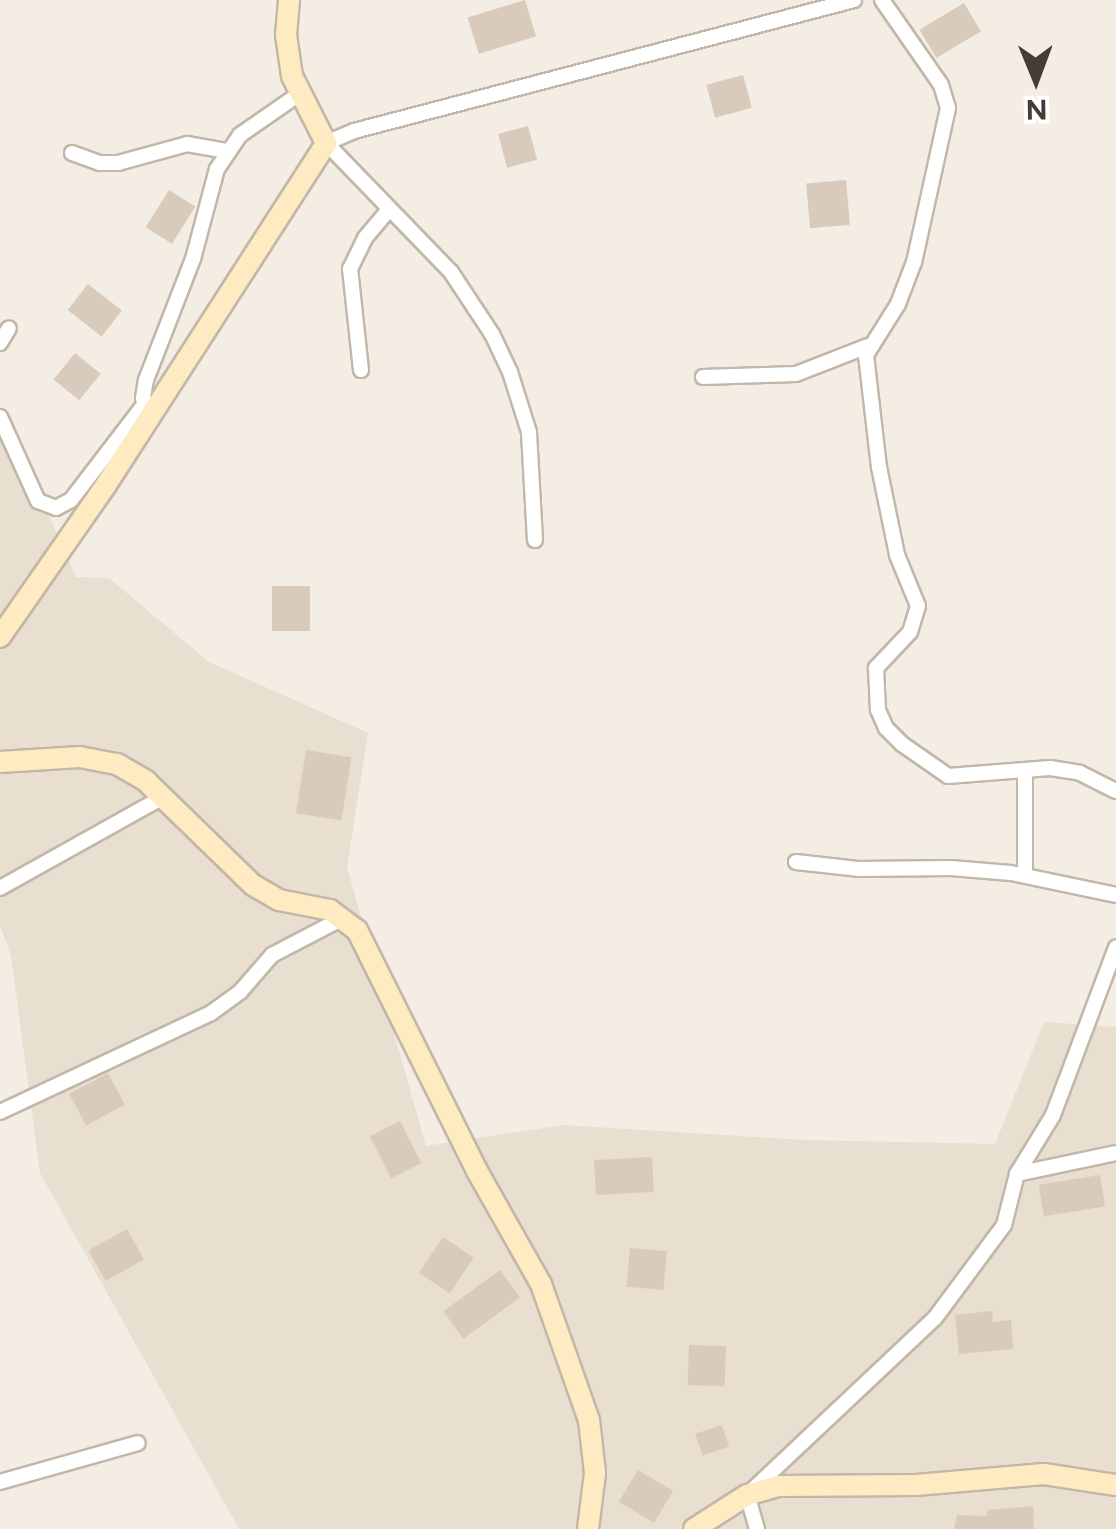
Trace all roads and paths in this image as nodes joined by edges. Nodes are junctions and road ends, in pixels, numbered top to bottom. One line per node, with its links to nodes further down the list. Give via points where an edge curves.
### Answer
1 (290, 0): 4 (main road, via 288,58)
2 (854, 0): 5 (street, via 354,130)
3 (882, 0): 11 (street, via 941,85 948,108 914,262 898,304)
4 (300, 94): 5 (main road); 6 (street, via 252,124)
5 (326, 143): 8 (street); 14 (main road)
6 (227, 150): 7 (street, via 188,144 100,164); 14 (street, via 146,380)
7 (72, 154)
8 (388, 211): 12 (street, via 350,269); 16 (street, via 451,272 510,372 529,432)
9 (9, 328): 10 (street)
10 (0, 344)
11 (868, 346): 13 (street, via 796,374); 19 (street, via 879,467 896,555 918,606 910,632 876,668 878,710 894,736 948,776)
12 (361, 370)
13 (703, 377)
14 (145, 413): 15 (street, via 71,500 56,508 30,490); 17 (main road)
15 (0, 417)
16 (535, 540)
17 (0, 637)
18 (0, 762): 21 (main road, via 96,758 117,764)
19 (1026, 770): 20 (street, via 1080,773); 23 (street)
20 (1116, 791)
21 (163, 797): 24 (street); 26 (main road, via 253,885 279,900)
22 (796, 862): 23 (street)
23 (1026, 876): 25 (street)
24 (0, 888)
25 (1116, 894)
26 (343, 918): 28 (street, via 272,955 211,1013); 35 (main road, via 370,954 540,1284 589,1420 594,1474)
27 (1116, 948): 30 (street, via 1053,1115)
28 (0, 1112)
29 (1116, 1153): 30 (street)
30 (1017, 1174): 34 (street, via 1004,1225 935,1318)
31 (138, 1443): 32 (street)
32 (0, 1482)
33 (1116, 1485): 34 (main road, via 1044,1474 916,1485 778,1486)
34 (746, 1495): 36 (main road); 37 (street)
35 (588, 1529)
36 (694, 1529)
37 (757, 1529)

